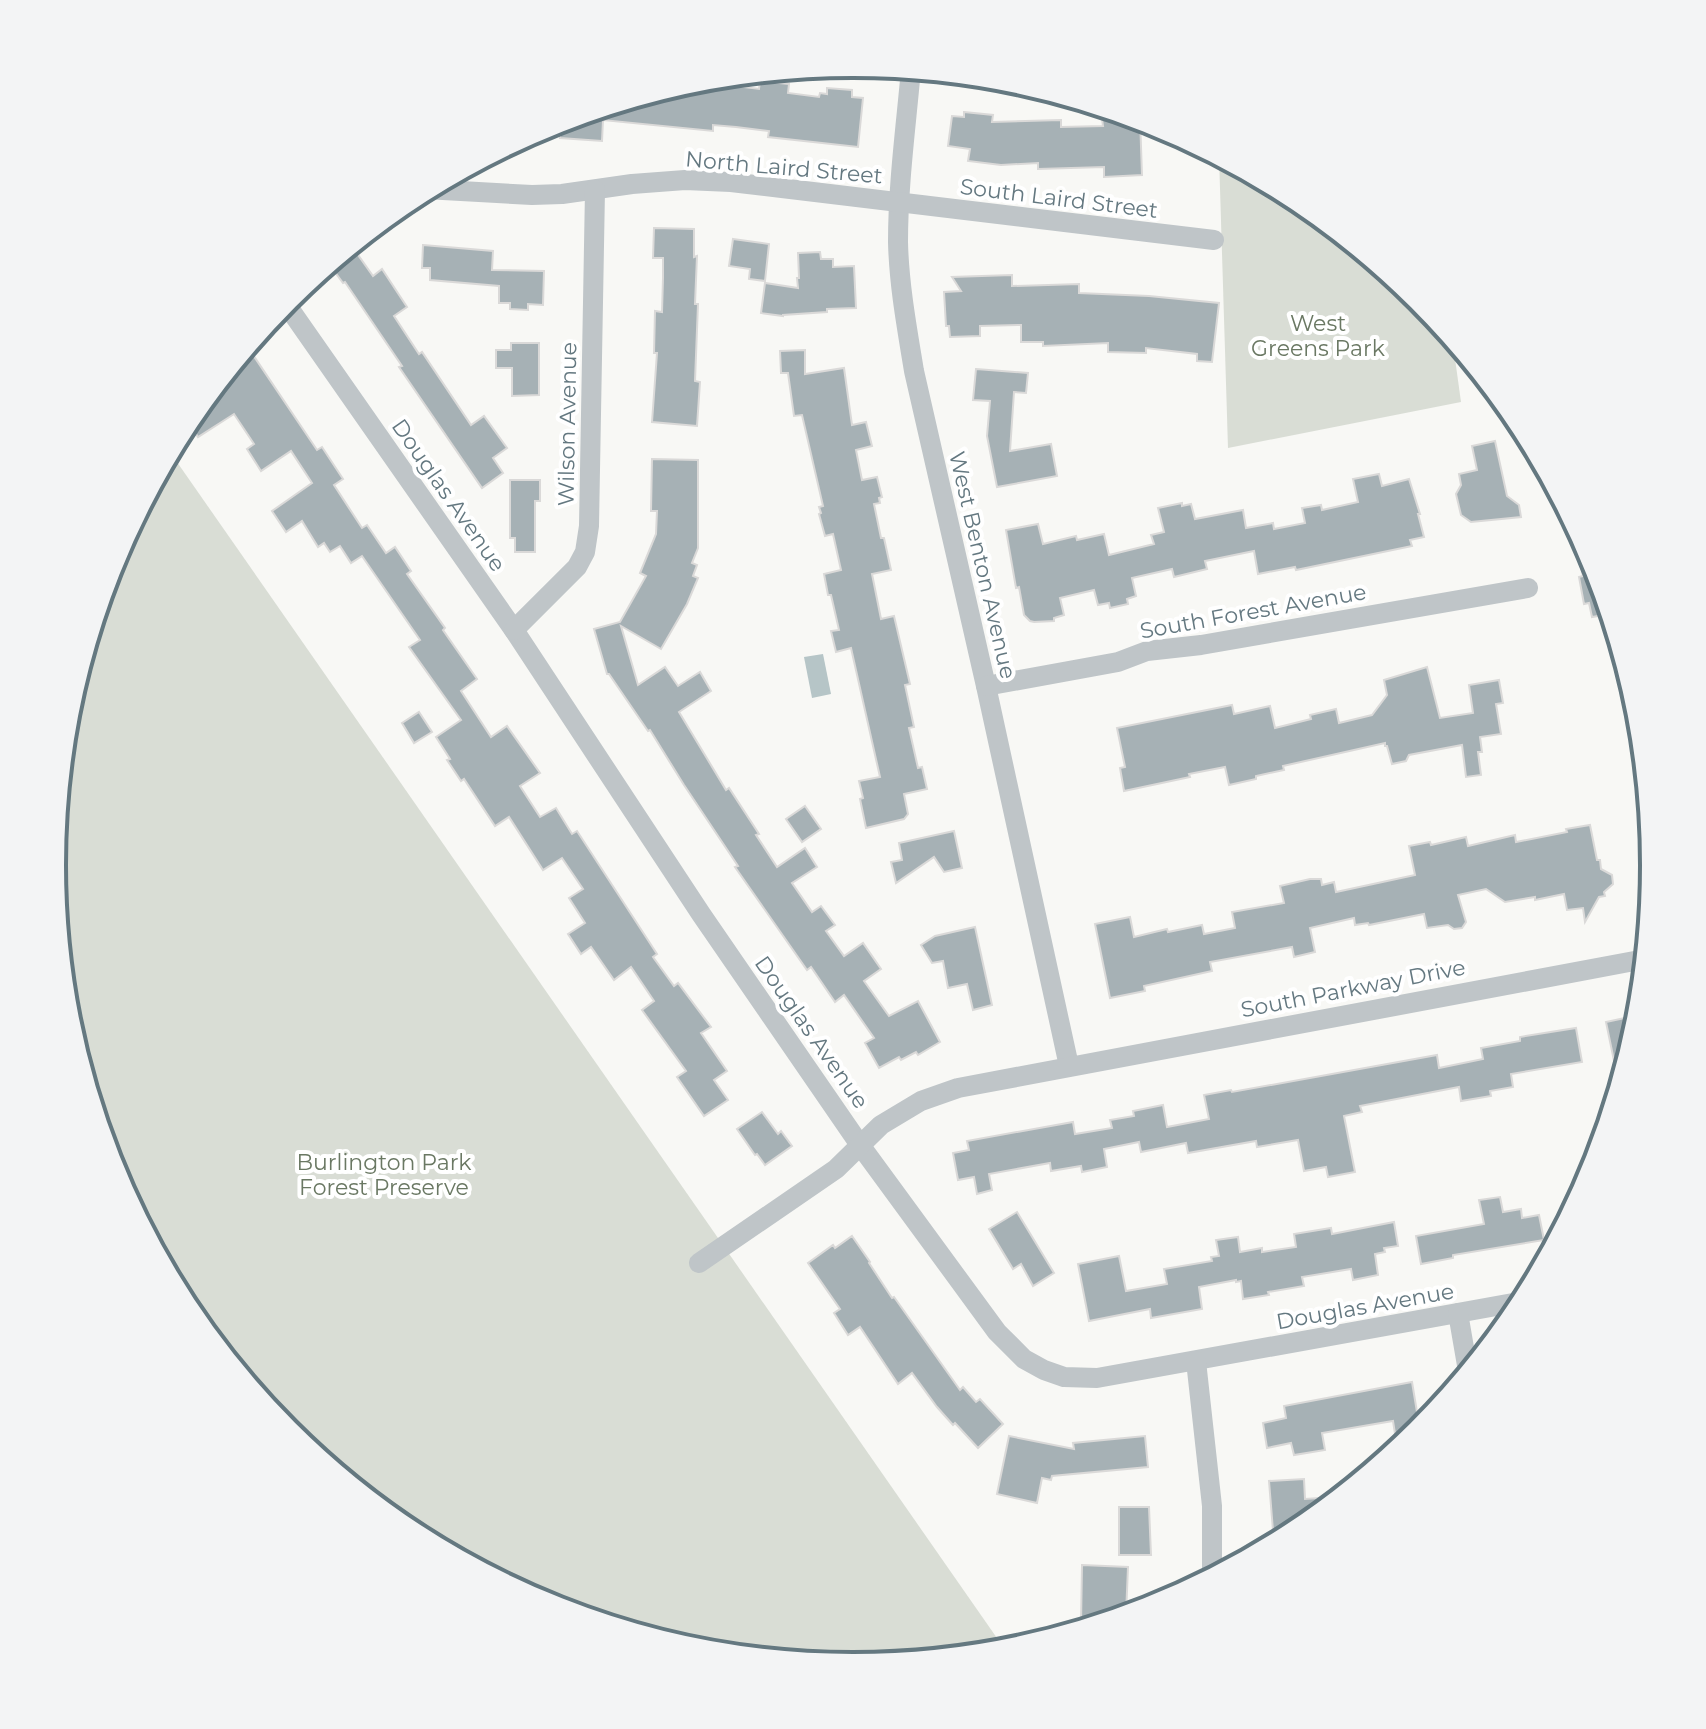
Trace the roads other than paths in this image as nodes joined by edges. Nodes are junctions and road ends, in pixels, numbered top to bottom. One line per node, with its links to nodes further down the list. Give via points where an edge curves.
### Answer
1 (910, 80): 4 (street, West Benton Avenue)
2 (448, 190): 3 (street, North Laird Street, via 532,195)
3 (595, 190): 4 (street, North Laird Street, via 685,180); 8 (street, Wilson Avenue, via 585,552 577,567)
4 (899, 202): 5 (street, South Laird Street); 9 (street, West Benton Avenue, via 901,281 914,371)
5 (1214, 240)
6 (292, 313): 8 (street, Douglas Avenue)
7 (1528, 588): 9 (street, South Forest Avenue, via 1147,651 1118,662)
8 (514, 630): 12 (street, Douglas Avenue)
9 (986, 686): 11 (street, West Benton Avenue)
10 (1634, 961): 11 (street, South Parkway Drive)
11 (1069, 1066): 12 (street, South Parkway Drive, via 958,1088 921,1101)
12 (860, 1145): 13 (street, South Parkway Drive, via 836,1169); 17 (street, Douglas Avenue, via 997,1332 1024,1359 1064,1377 1084,1379)
13 (699, 1263)
14 (1505, 1304): 15 (street, Douglas Avenue)
15 (1458, 1313): 16 (street); 17 (street, Douglas Avenue)
16 (1466, 1358)
17 (1196, 1361): 18 (street, via 1212,1506)
18 (1212, 1564)

